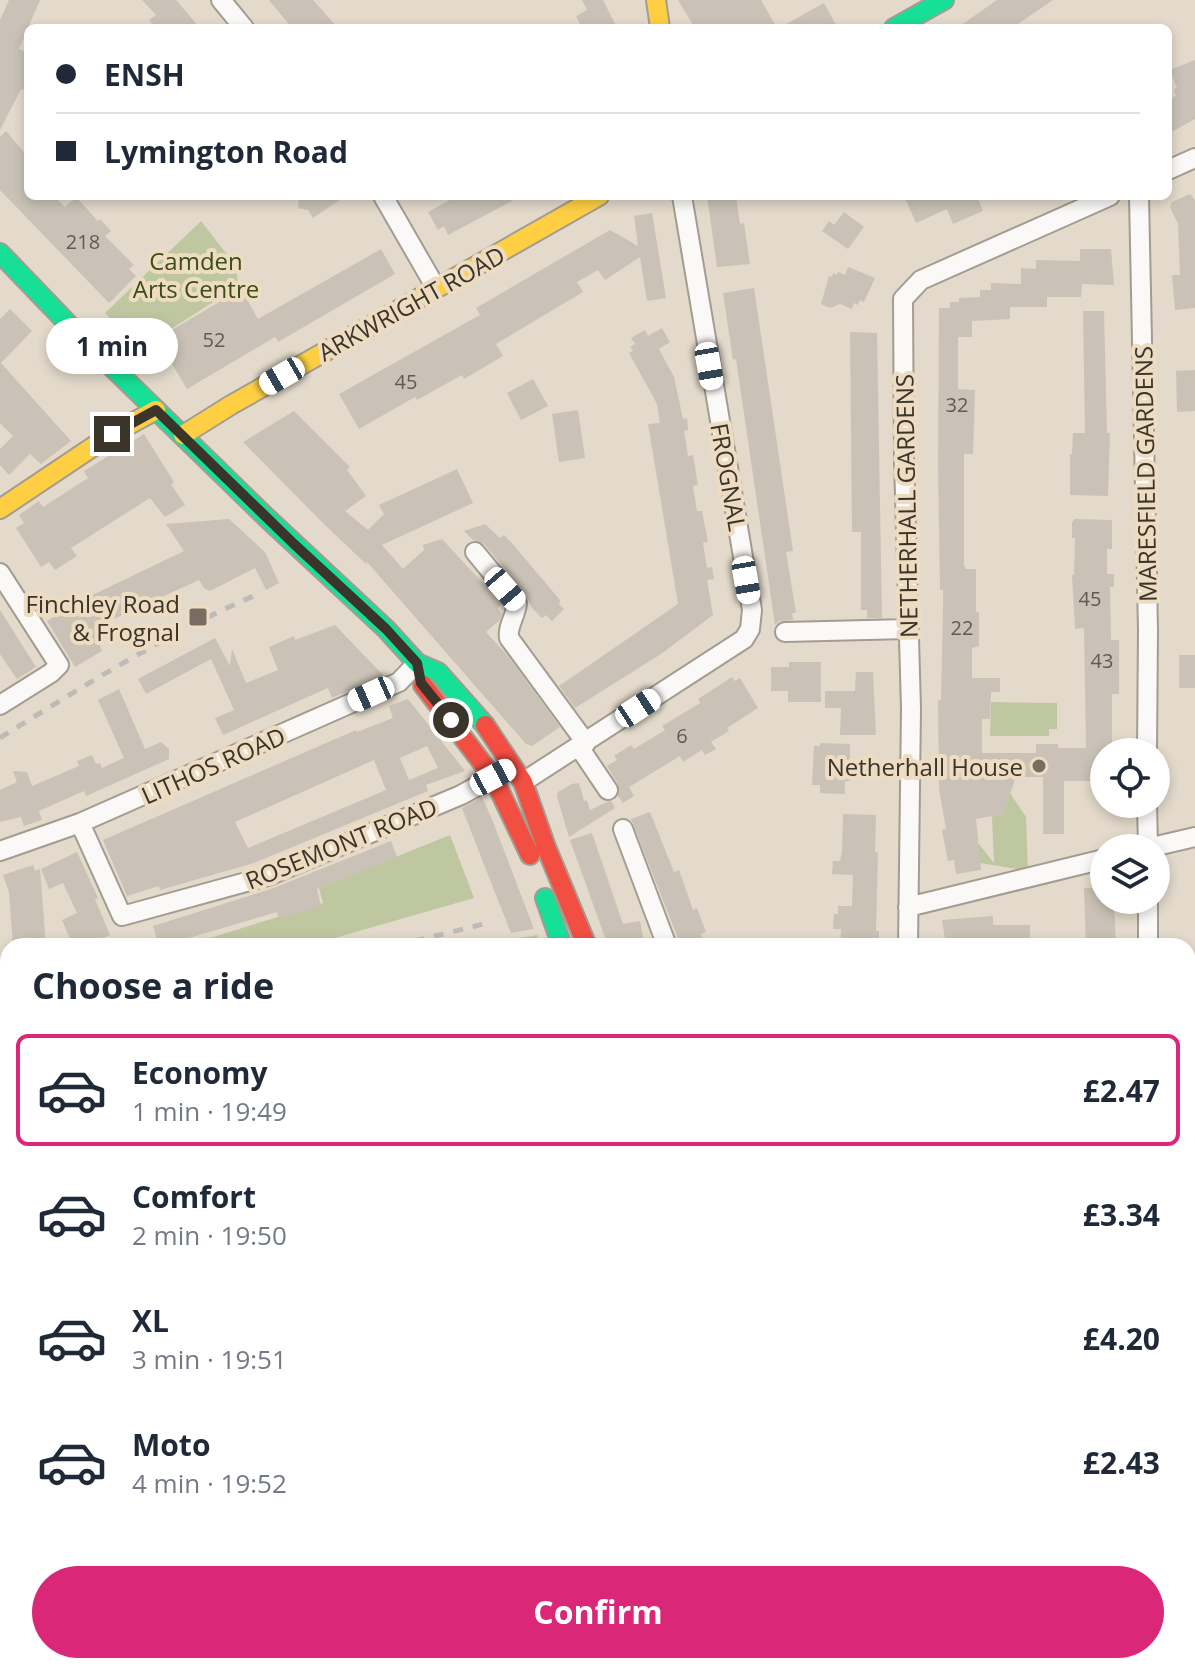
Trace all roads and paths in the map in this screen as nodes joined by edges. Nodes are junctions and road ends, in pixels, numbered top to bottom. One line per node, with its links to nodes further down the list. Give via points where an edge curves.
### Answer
1 (221, 0): 4 (street)
2 (656, 0): 5 (main road)
3 (944, 0): 6 (main road)
4 (241, 24)
5 (659, 24)
6 (901, 24)
7 (1195, 158): 8 (street)
8 (1172, 168)
9 (385, 200): 15 (street)
10 (592, 200): 15 (main road, ARKWRIGHT ROAD)
11 (683, 200): 26 (street, FROGNAL, via 752,610 750,629 744,639)
12 (1101, 200): 21 (street, NETHERHALL GARDENS, via 921,280 903,299)
13 (1139, 200): 25 (street, MARESFIELD GARDENS)
14 (0, 253): 16 (main road)
15 (436, 288): 17 (main road, ARKWRIGHT ROAD)
16 (156, 410): 17 (main road); 18 (main road)
17 (183, 435): 23 (main road)
18 (0, 509)
19 (475, 552): 26 (street, via 517,603 509,638)
20 (0, 573): 24 (street, via 59,665)
21 (908, 629): 22 (street); 36 (street, NETHERHALL GARDENS)
22 (785, 632)
23 (417, 663): 27 (main road, via 438,672); 28 (main road, via 421,683); 30 (street, LITHOS ROAD, via 399,682)
24 (0, 705)
25 (1147, 738)
26 (582, 745): 27 (street, FROGNAL); 29 (street)
27 (519, 774): 28 (street, ROSEMONT ROAD); 39 (main road)
28 (493, 777): 30 (street, ROSEMONT ROAD, via 268,876 122,916); 38 (main road)
29 (608, 790)
30 (80, 823): 34 (street, LITHOS ROAD)
31 (623, 829): 40 (street)
32 (1195, 837): 33 (street)
33 (1170, 843)
34 (0, 851)
35 (1090, 862): 36 (street)
36 (908, 907): 41 (street, NETHERHALL GARDENS)
37 (1148, 914): 42 (street)
38 (559, 938)
39 (584, 938)
40 (664, 938)
41 (908, 938)
42 (1148, 938)

